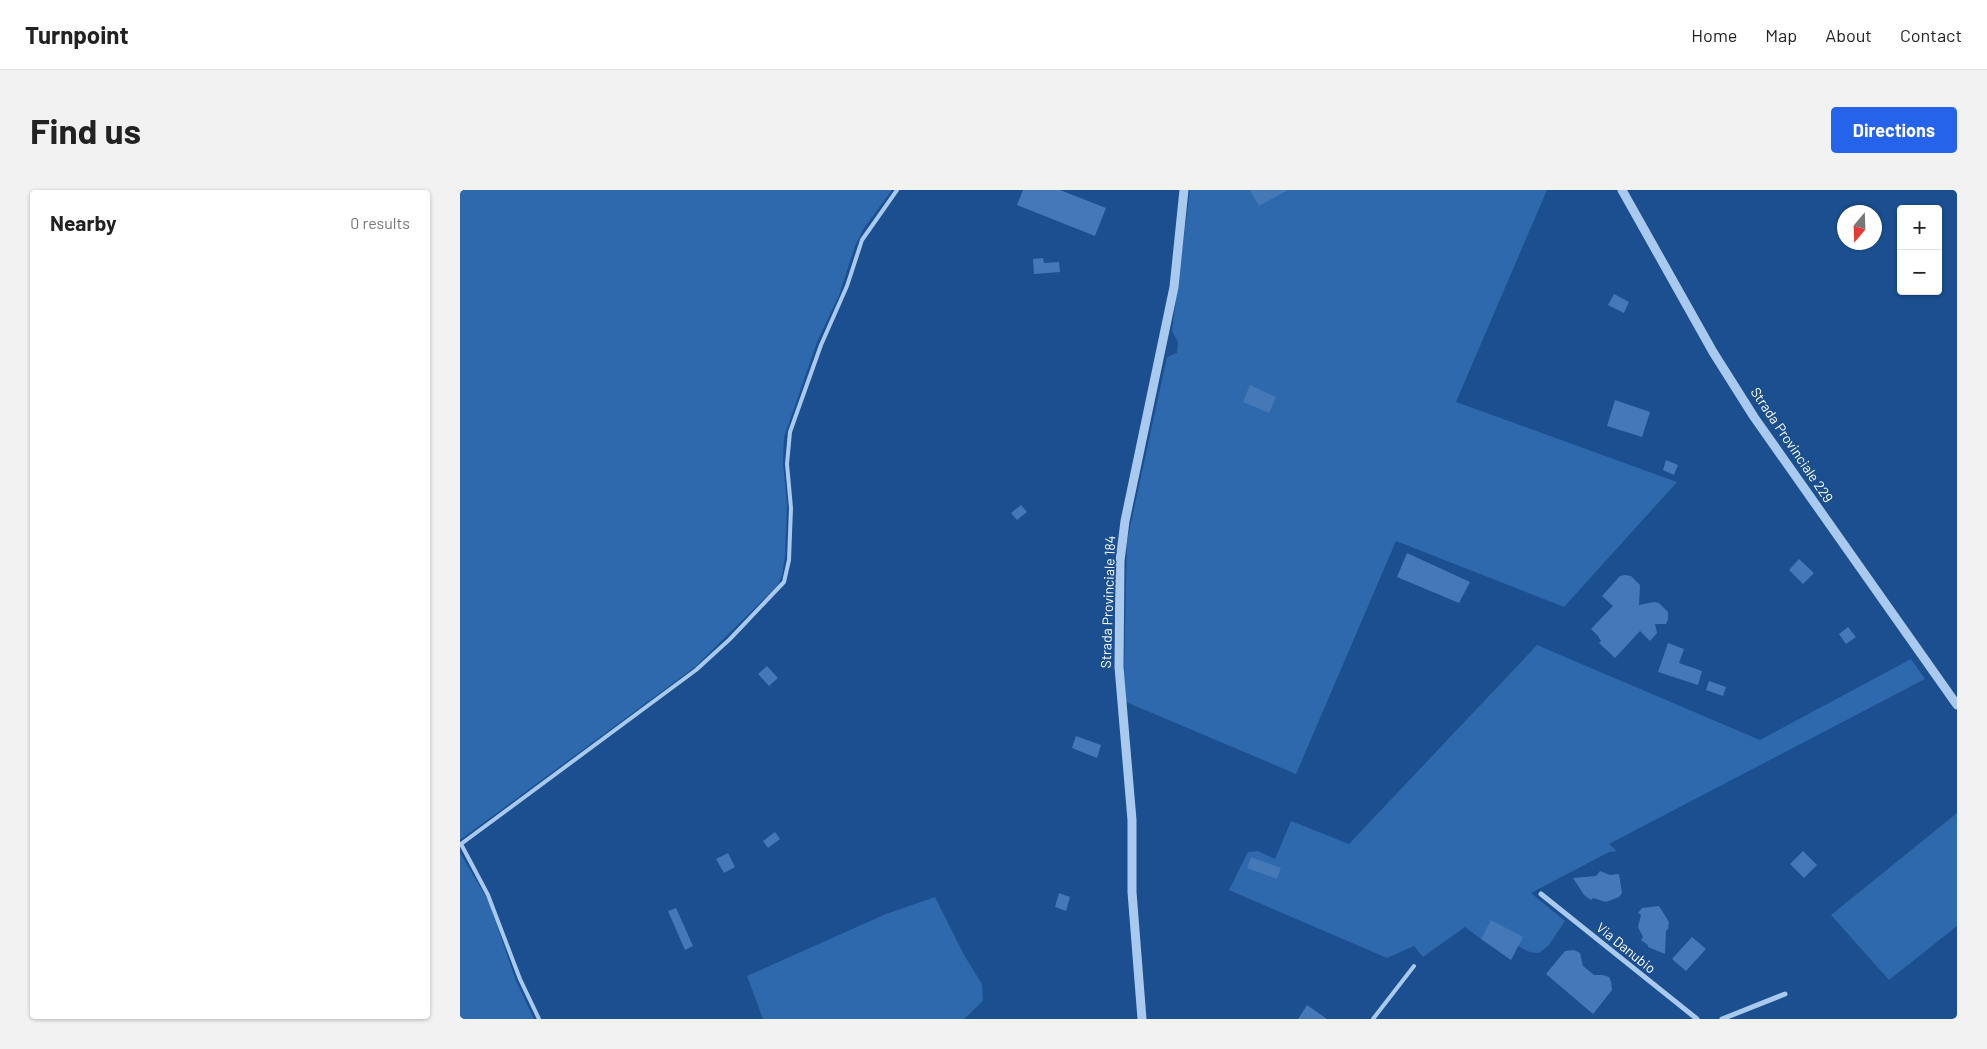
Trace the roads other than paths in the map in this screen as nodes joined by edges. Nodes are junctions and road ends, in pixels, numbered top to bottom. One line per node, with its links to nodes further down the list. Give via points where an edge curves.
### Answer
1 (897, 190): 8 (lane, via 862,240 790,432 787,464 791,508 789,560 784,582 696,670 461,844 488,895)
2 (1184, 190): 9 (street, Strada Provinciale 184, via 1174,287 1125,521 1120,561 1119,667 1132,820 1132,892)
3 (1622, 190): 4 (street, Strada Provinciale 229, via 1713,352 1754,417)
4 (1957, 705)
5 (1540, 894): 11 (street, Via Danubio)
6 (1414, 966): 10 (lane)
7 (1785, 994): 12 (street)
8 (539, 1019)
9 (1142, 1019)
10 (1373, 1019)
11 (1697, 1019)
12 (1722, 1019)

